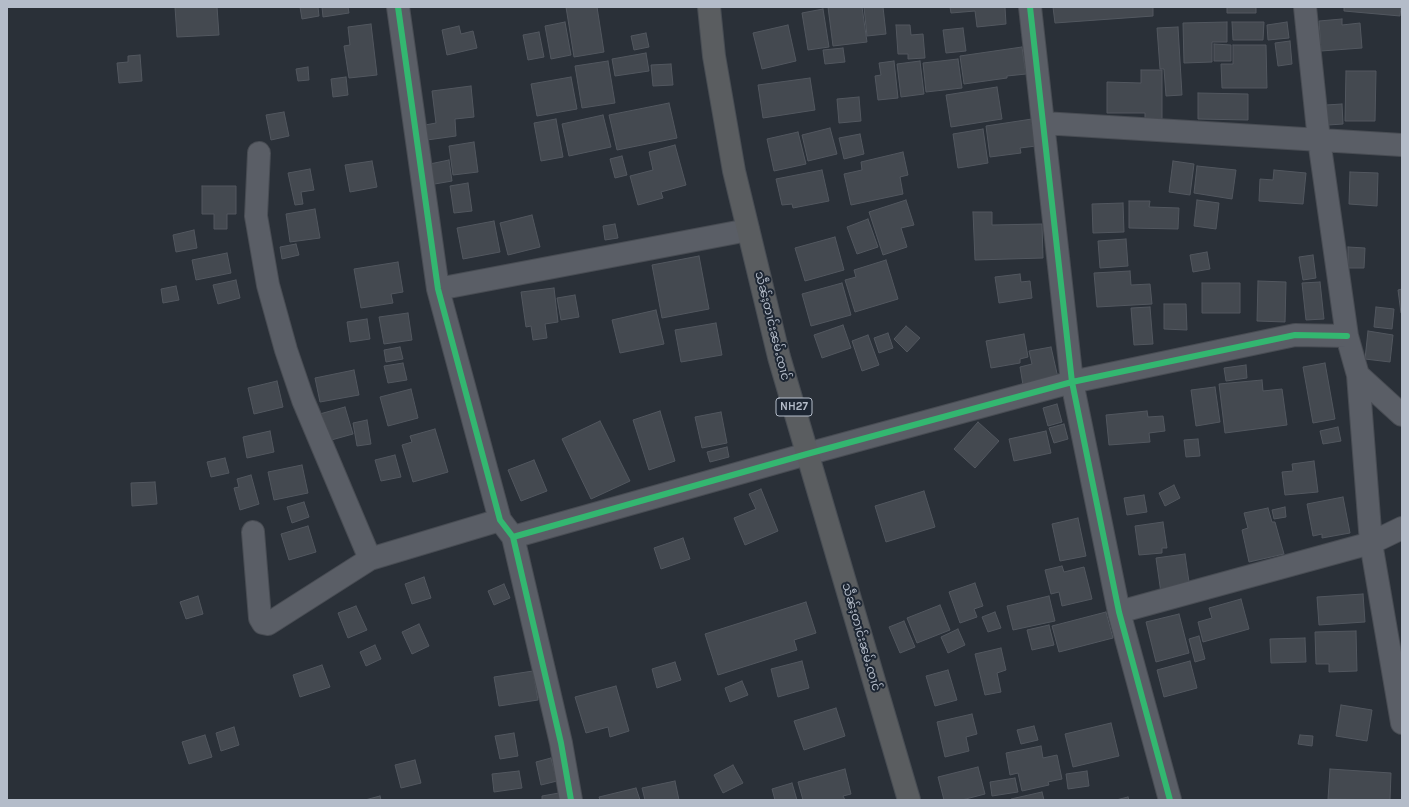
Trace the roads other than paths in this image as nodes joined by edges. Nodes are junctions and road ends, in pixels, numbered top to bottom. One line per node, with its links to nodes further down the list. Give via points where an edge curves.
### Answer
1 (398, 7): 10 (street)
2 (709, 7): 9 (highway, သဵၼ်ႈတၢင်းၼမ်ႉၸၢင် / NH27, via 716,72 734,171)
3 (1030, 7): 5 (street)
4 (1305, 7): 6 (street)
5 (1043, 123): 6 (street); 13 (street)
6 (1319, 140): 7 (street); 11 (street)
7 (1402, 145)
8 (260, 153): 21 (street, via 256,216 268,285 303,400)
9 (748, 230): 10 (street); 15 (highway, သဵၼ်ႈတၢင်းၼမ်ႉၸၢင် / NH27, via 779,357)
10 (438, 289): 16 (street)
11 (1347, 336): 12 (street); 13 (street, via 1295,335)
12 (1358, 375): 14 (street); 20 (street)
13 (1072, 382): 15 (street); 22 (street)
14 (1402, 415)
15 (807, 454): 19 (street); 25 (highway, သဵၼ်ႈတၢင်းၼမ်ႉၸၢင် / NH27)
16 (500, 520): 19 (street); 21 (street)
17 (1402, 528): 20 (street)
18 (253, 532): 21 (street, via 260,618 263,623 268,624)
19 (513, 538): 24 (street, via 560,743)
20 (1372, 543): 22 (street); 23 (street)
21 (370, 559)
22 (1119, 612): 26 (street)
23 (1402, 724)
24 (570, 800)
25 (909, 800)
26 (1170, 800)

